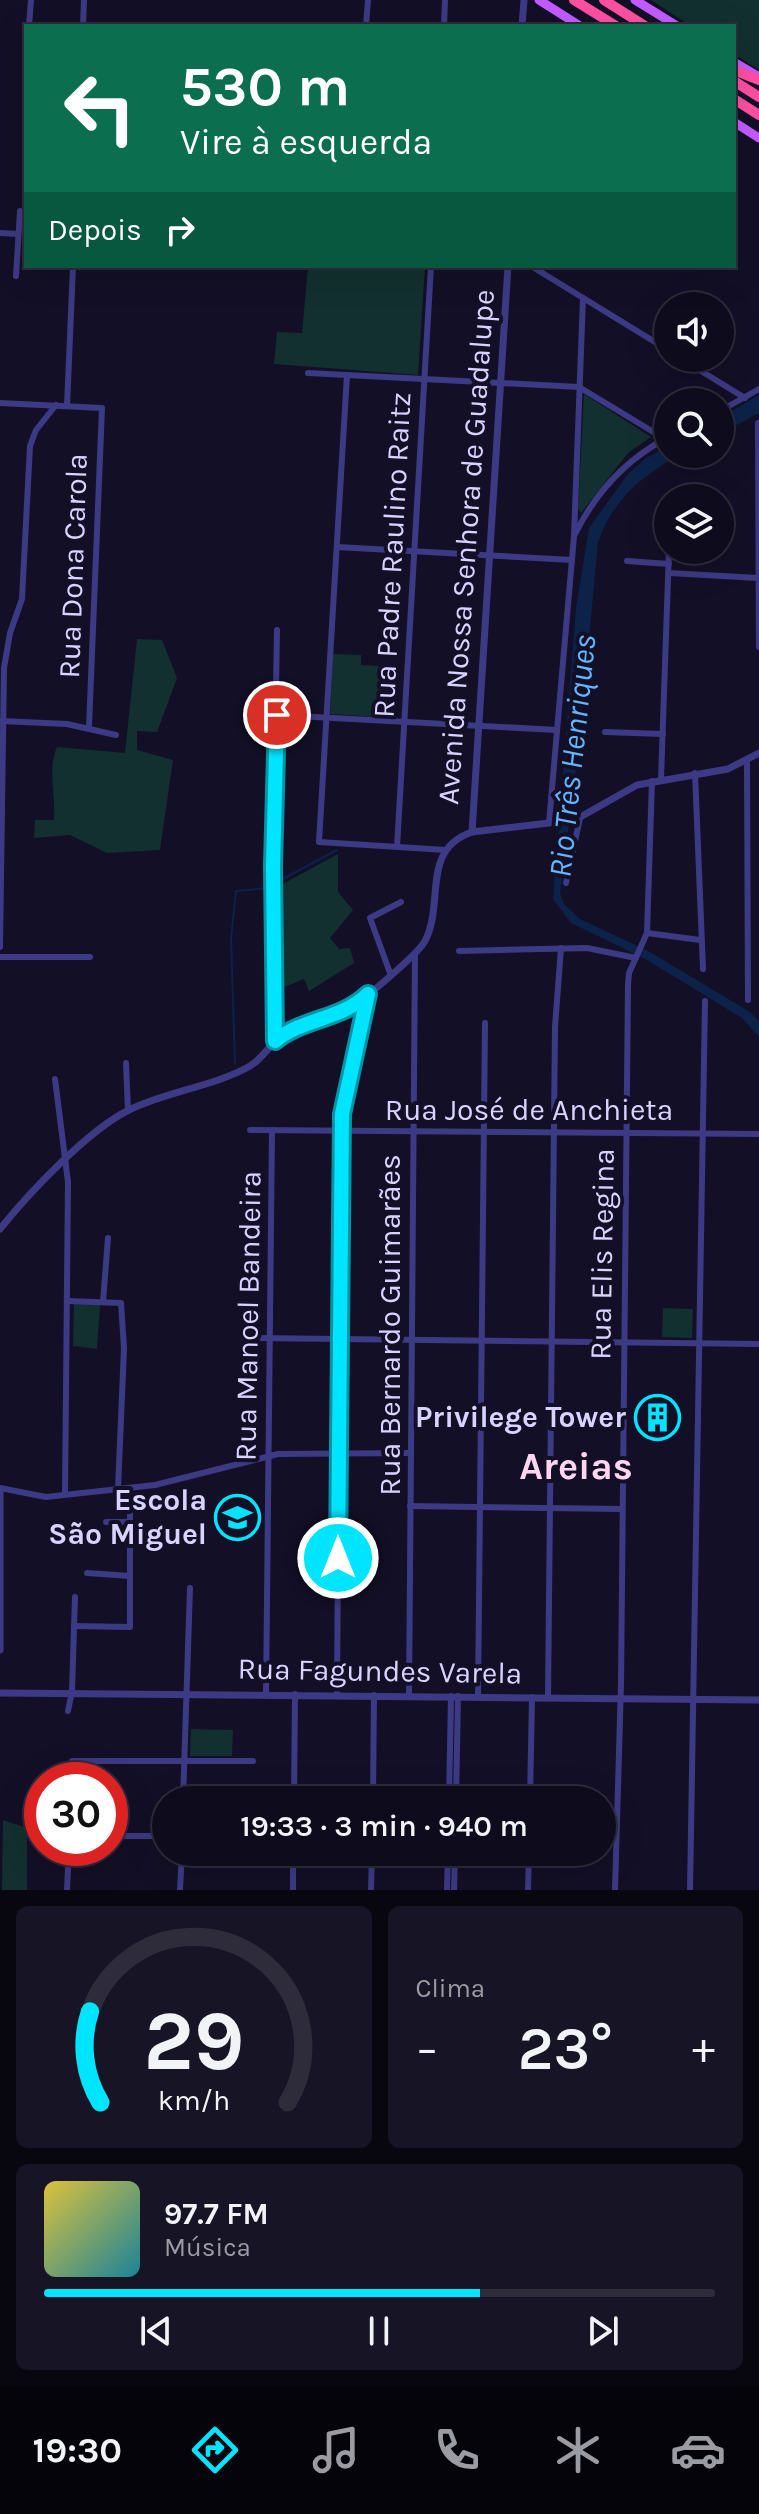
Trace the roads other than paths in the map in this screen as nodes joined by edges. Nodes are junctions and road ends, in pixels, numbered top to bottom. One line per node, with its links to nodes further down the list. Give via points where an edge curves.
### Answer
1 (31, 0): 10 (street)
2 (84, 0): 11 (street)
3 (368, 0): 12 (street)
4 (445, 0): 13 (street)
5 (524, 0): 14 (street)
6 (539, 0): 15 (main road)
7 (574, 0): 16 (highway)
8 (604, 0): 17 (highway)
9 (635, 0): 18 (main road)
10 (29, 24)
11 (83, 24)
12 (366, 24)
13 (444, 24)
14 (522, 24)
15 (577, 24)
16 (613, 24)
17 (642, 24)
18 (674, 24)
19 (736, 63): 21 (main road)
20 (736, 71): 21 (highway)
21 (759, 79)
22 (736, 82): 23 (highway)
23 (759, 97)
24 (736, 100): 25 (highway)
25 (759, 115)
26 (736, 123): 27 (main road)
27 (759, 138)
28 (20, 211): 29 (street)
29 (22, 225): 31 (street)
30 (0, 233): 31 (street)
31 (18, 234): 36 (street)
32 (73, 268): 50 (street)
33 (431, 268): 42 (street, Rua Padre Raulino Raitz)
34 (508, 268): 43 (street, Avenida Nossa Senhora de Guadalupe)
35 (534, 268): 37 (street)
36 (16, 276)
37 (583, 298): 38 (street); 44 (street)
38 (654, 341)
39 (703, 372): 46 (street)
40 (308, 373): 41 (street)
41 (347, 375): 42 (street); 55 (street)
42 (425, 379): 43 (street); 56 (street, Rua Padre Raulino Raitz)
43 (503, 383): 44 (street); 57 (street, Avenida Nossa Senhora de Guadalupe)
44 (579, 387): 52 (street); 54 (street)
45 (759, 389): 46 (street)
46 (745, 398): 48 (street)
47 (0, 403): 49 (street)
48 (734, 404)
49 (56, 405): 50 (street); 68 (street, via 36,430 29,456 22,599 5,655)
50 (67, 406): 71 (street, Rua Dona Carola, via 102,408)
51 (758, 423): 63 (street)
52 (654, 431)
53 (654, 445): 54 (street, via 617,473)
54 (574, 536): 58 (street)
55 (337, 547): 56 (street); 67 (street)
56 (414, 551): 57 (street); 69 (street, Rua Padre Raulino Raitz)
57 (490, 555): 58 (street); 70 (street, Avenida Nossa Senhora de Guadalupe)
58 (572, 560): 72 (street)
59 (627, 561): 60 (street)
60 (654, 563)
61 (669, 564): 62 (street)
62 (669, 573): 63 (street); 74 (street)
63 (758, 578): 65 (street)
64 (277, 630): 66 (street)
65 (759, 647)
66 (277, 715): 67 (street); 104 (street)
67 (326, 717): 69 (street); 83 (street, via 319,842)
68 (2, 721): 71 (street); 89 (street)
69 (404, 722): 70 (street); 83 (street, Rua Padre Raulino Raitz)
70 (479, 726): 72 (street); 82 (street, Avenida Nossa Senhora de Guadalupe)
71 (89, 727): 75 (street)
72 (557, 730): 81 (street)
73 (605, 732): 74 (street)
74 (663, 734): 79 (street)
75 (116, 735)
76 (759, 753): 77 (street)
77 (747, 761): 78 (street); 98 (street)
78 (695, 773): 79 (street); 88 (street)
79 (657, 780): 80 (street, via 627,789); 87 (street)
80 (580, 818): 81 (street); 85 (street)
81 (551, 823): 82 (street)
82 (472, 832): 84 (street)
83 (397, 847): 84 (street)
84 (446, 850): 92 (street, via 437,865 429,933)
85 (566, 883)
86 (401, 902): 97 (street, via 370,918)
87 (646, 937): 88 (street); 95 (street, Rua Elis Regina)
88 (700, 940): 96 (street)
89 (0, 947)
90 (561, 948): 91 (street); 95 (street, via 598,948); 113 (street)
91 (459, 951)
92 (415, 955): 97 (street); 111 (street, Rua Bernardo Guimarães)
93 (0, 957): 94 (street)
94 (90, 957)
95 (637, 957): 114 (street, Rua Elis Regina, via 628,985)
96 (703, 969)
97 (390, 973): 100 (street)
98 (748, 975): 99 (street); 101 (street)
99 (759, 975)
100 (368, 994): 104 (street, via 337,1015); 110 (street, via 344,1094)
101 (748, 1000)
102 (705, 1001): 115 (street)
103 (485, 1023): 112 (street)
104 (275, 1041): 107 (street, via 248,1067)
105 (126, 1063): 107 (street)
106 (55, 1079): 117 (street)
107 (128, 1111): 117 (street)
108 (250, 1130): 109 (street, Rua José de Anchieta)
109 (272, 1130): 110 (street, Rua José de Anchieta); 123 (street, Rua Manoel Bandeira)
110 (341, 1130): 111 (street, Rua José de Anchieta); 124 (street)
111 (413, 1131): 112 (street, Rua José de Anchieta); 125 (street, Rua Bernardo Guimarães)
112 (484, 1132): 113 (street, Rua José de Anchieta); 126 (street)
113 (554, 1132): 114 (street, Rua José de Anchieta); 127 (street)
114 (626, 1133): 115 (street, Rua José de Anchieta); 128 (street, Rua Elis Regina)
115 (703, 1133): 116 (street, Rua José de Anchieta); 129 (street)
116 (759, 1134)
117 (66, 1161): 118 (street); 120 (street)
118 (0, 1229)
119 (108, 1238): 121 (street)
120 (68, 1301): 121 (street); 137 (street)
121 (103, 1302): 136 (street, via 121,1303)
122 (244, 1338): 123 (street)
123 (270, 1339): 124 (street); 133 (street, Rua Manoel Bandeira)
124 (340, 1339): 125 (street); 132 (street)
125 (412, 1340): 126 (street); 131 (street, Rua Bernardo Guimarães)
126 (482, 1341): 127 (street); 139 (street)
127 (551, 1342): 128 (street); 140 (street)
128 (623, 1343): 129 (street); 141 (street, Rua Elis Regina)
129 (699, 1343): 130 (street); 164 (street)
130 (759, 1344)
131 (411, 1453): 132 (street); 138 (street, Rua Bernardo Guimarães)
132 (339, 1454): 133 (street); 156 (street)
133 (269, 1455): 134 (street); 154 (street, Rua Manoel Bandeira)
134 (130, 1488): 136 (street); 143 (street)
135 (0, 1489): 137 (street, via 35,1497); 148 (street)
136 (118, 1489): 137 (street)
137 (65, 1493)
138 (410, 1506): 139 (street); 158 (street, Rua Bernardo Guimarães)
139 (480, 1507): 140 (street); 160 (street)
140 (550, 1508): 141 (street); 162 (street)
141 (621, 1509): 163 (street, Rua Elis Regina)
142 (106, 1522): 143 (street)
143 (130, 1522): 145 (street)
144 (87, 1573): 145 (street)
145 (130, 1576): 149 (street, via 130,1627)
146 (190, 1588): 153 (street)
147 (75, 1597): 149 (street)
148 (0, 1598): 150 (street)
149 (74, 1626): 151 (street)
150 (0, 1650)
151 (72, 1691): 152 (street, Rua Fagundes Varela); 153 (street, Rua Fagundes Varela); 166 (street)
152 (0, 1693)
153 (186, 1693): 154 (street, Rua Fagundes Varela); 167 (street)
154 (266, 1694): 155 (street, Rua Fagundes Varela)
155 (295, 1694): 156 (street, Rua Fagundes Varela); 172 (street)
156 (337, 1695): 157 (street, Rua Fagundes Varela)
157 (374, 1695): 158 (street, Rua Fagundes Varela); 173 (street)
158 (409, 1696): 159 (street, Rua Fagundes Varela)
159 (454, 1696): 160 (street, Rua Fagundes Varela); 170 (street)
160 (478, 1697): 161 (street, Rua Fagundes Varela)
161 (532, 1697): 162 (street, Rua Fagundes Varela); 176 (street)
162 (548, 1697): 163 (street, Rua Fagundes Varela)
163 (618, 1698): 164 (street, Rua Fagundes Varela); 193 (street, Rua Elis Regina)
164 (693, 1699): 165 (street, Rua Fagundes Varela); 194 (street)
165 (759, 1700)
166 (68, 1711)
167 (184, 1761): 168 (street); 169 (street); 171 (street)
168 (253, 1761)
169 (72, 1762)
170 (453, 1765): 174 (street); 175 (street)
171 (183, 1786)
172 (294, 1786)
173 (373, 1786)
174 (451, 1786)
175 (455, 1786)
176 (530, 1786)
177 (128, 1836): 178 (street)
178 (152, 1836)
179 (68, 1866): 186 (street)
180 (181, 1866): 187 (street)
181 (293, 1866): 188 (street)
182 (372, 1866): 189 (street)
183 (448, 1866): 190 (street)
184 (455, 1866): 191 (street)
185 (529, 1866): 192 (street)
186 (67, 1890)
187 (180, 1890)
188 (293, 1890)
189 (371, 1890)
190 (447, 1890)
191 (454, 1890)
192 (528, 1890)
193 (615, 1890)
194 (690, 1890)

